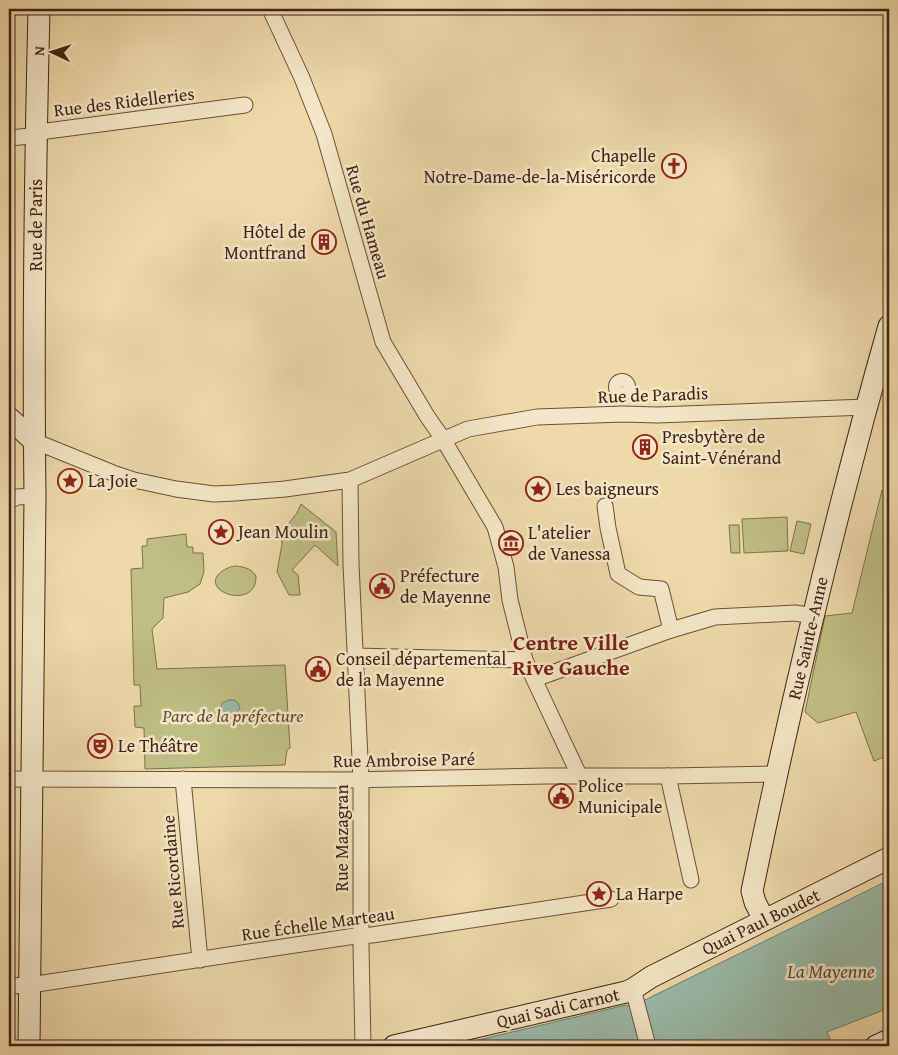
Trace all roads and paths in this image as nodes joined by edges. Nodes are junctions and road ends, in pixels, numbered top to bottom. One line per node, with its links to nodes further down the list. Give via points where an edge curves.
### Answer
1 (39, 9): 4 (street, Rue de Paris)
2 (270, 9): 13 (street, Rue du Hameau, via 324,134 384,342)
3 (244, 105): 4 (street, Rue des Ridelleries)
4 (36, 134): 5 (street, Rue des Ridelleries); 14 (street, Rue de Paris)
5 (9, 138)
6 (889, 326): 7 (street, Rue Sainte-Anne)
7 (885, 355): 9 (street, Rue Sainte-Anne)
8 (621, 392): 10 (street)
9 (866, 407): 10 (street, Rue de Paradis); 19 (street, Rue Sainte-Anne)
10 (623, 414): 13 (street, Rue de Paradis, via 537,417 468,429)
11 (9, 418): 14 (street)
12 (9, 438): 14 (street)
13 (443, 439): 15 (street, Rue de Paradis); 22 (street, Rue du Hameau, via 495,527)
14 (34, 441): 15 (street, Rue de Paradis, via 134,480 214,494); 16 (street, Rue de Paris)
15 (350, 480): 21 (street, Rue Mazagran)
16 (35, 496): 17 (street); 28 (street, Rue de Paris)
17 (9, 501)
18 (605, 506): 20 (street, via 618,574 639,587 661,589)
19 (813, 616): 20 (street, via 795,613 715,618); 24 (street, Rue Sainte-Anne)
20 (671, 630): 23 (street)
21 (355, 656): 22 (street); 30 (street, Rue Mazagran)
22 (525, 660): 23 (street, Rue du Hameau)
23 (534, 679): 25 (street, Rue du Hameau)
24 (776, 774): 26 (street, Rue Ambroise Paré); 34 (street, Rue Sainte-Anne, via 752,891)
25 (579, 775): 26 (street, Rue Ambroise Paré); 30 (street, Rue Ambroise Paré)
26 (668, 776): 32 (street)
27 (9, 779): 28 (street, Rue Ambroise Paré)
28 (32, 779): 29 (street, Rue Ambroise Paré); 37 (street, Rue de Paris)
29 (183, 780): 30 (street, Rue Ambroise Paré); 36 (street, Rue Ricordaine)
30 (361, 780): 35 (street, Rue Mazagran)
31 (889, 858): 34 (street, Quai Paul Boudet)
32 (691, 880)
33 (611, 899): 35 (street, Rue Échelle Marteau)
34 (764, 920): 39 (street, Quai Paul Boudet)
35 (361, 936): 36 (street, Rue Échelle Marteau); 42 (street, Rue Mazagran)
36 (200, 960): 37 (street, Rue Échelle Marteau)
37 (30, 985): 38 (street, Rue Échelle Marteau); 41 (street, Rue de Paris)
38 (9, 986)
39 (633, 989): 43 (street, Quai Sadi Carnot); 44 (street)
40 (889, 1040): 45 (street)
41 (30, 1046)
42 (363, 1046)
43 (394, 1046)
44 (648, 1046)
45 (876, 1046)

